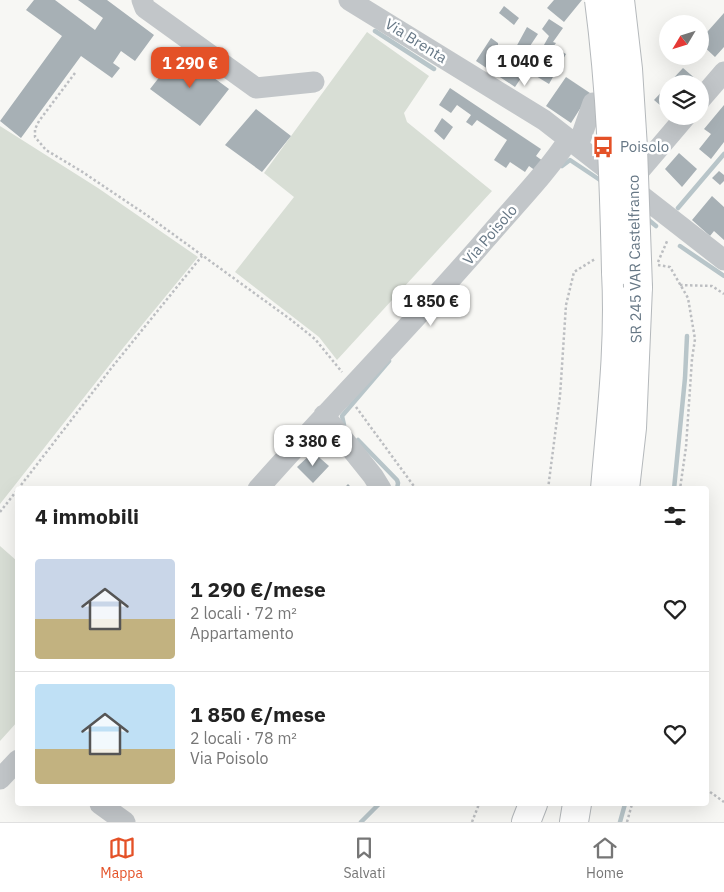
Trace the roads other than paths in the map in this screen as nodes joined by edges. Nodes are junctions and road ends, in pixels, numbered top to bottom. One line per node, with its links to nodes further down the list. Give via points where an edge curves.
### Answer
1 (142, 0): 6 (street, via 145,8 256,88)
2 (349, 0): 10 (street, Via Brenta, via 537,116)
3 (600, 0): 13 (highway, SR 245 VAR Castelfranco, bridge)
4 (620, 0): 13 (highway, SR 245 VAR Castelfranco, bridge, via 633,148)
5 (724, 72): 7 (street)
6 (314, 82)
7 (709, 90)
8 (594, 103): 10 (street, Via Poisolo)
9 (678, 125): 11 (street)
10 (574, 143): 11 (street, Via Brenta); 14 (street, Via Poisolo)
11 (628, 184): 12 (street, Via Brenta)
12 (724, 260)
13 (627, 280): 17 (highway, SR 245 VAR Castelfranco, via 618,323); 18 (highway, SR 245 VAR Castelfranco, via 632,428)
14 (324, 414): 15 (street, Via Poisolo); 16 (street)
15 (261, 486)
16 (379, 486)
17 (605, 486)
18 (625, 486)
19 (15, 763): 20 (street)
20 (0, 779)
21 (103, 806): 24 (street)
22 (532, 806): 25 (highway)
23 (577, 806): 26 (highway)
24 (125, 822)
25 (526, 822)
26 (574, 822)

